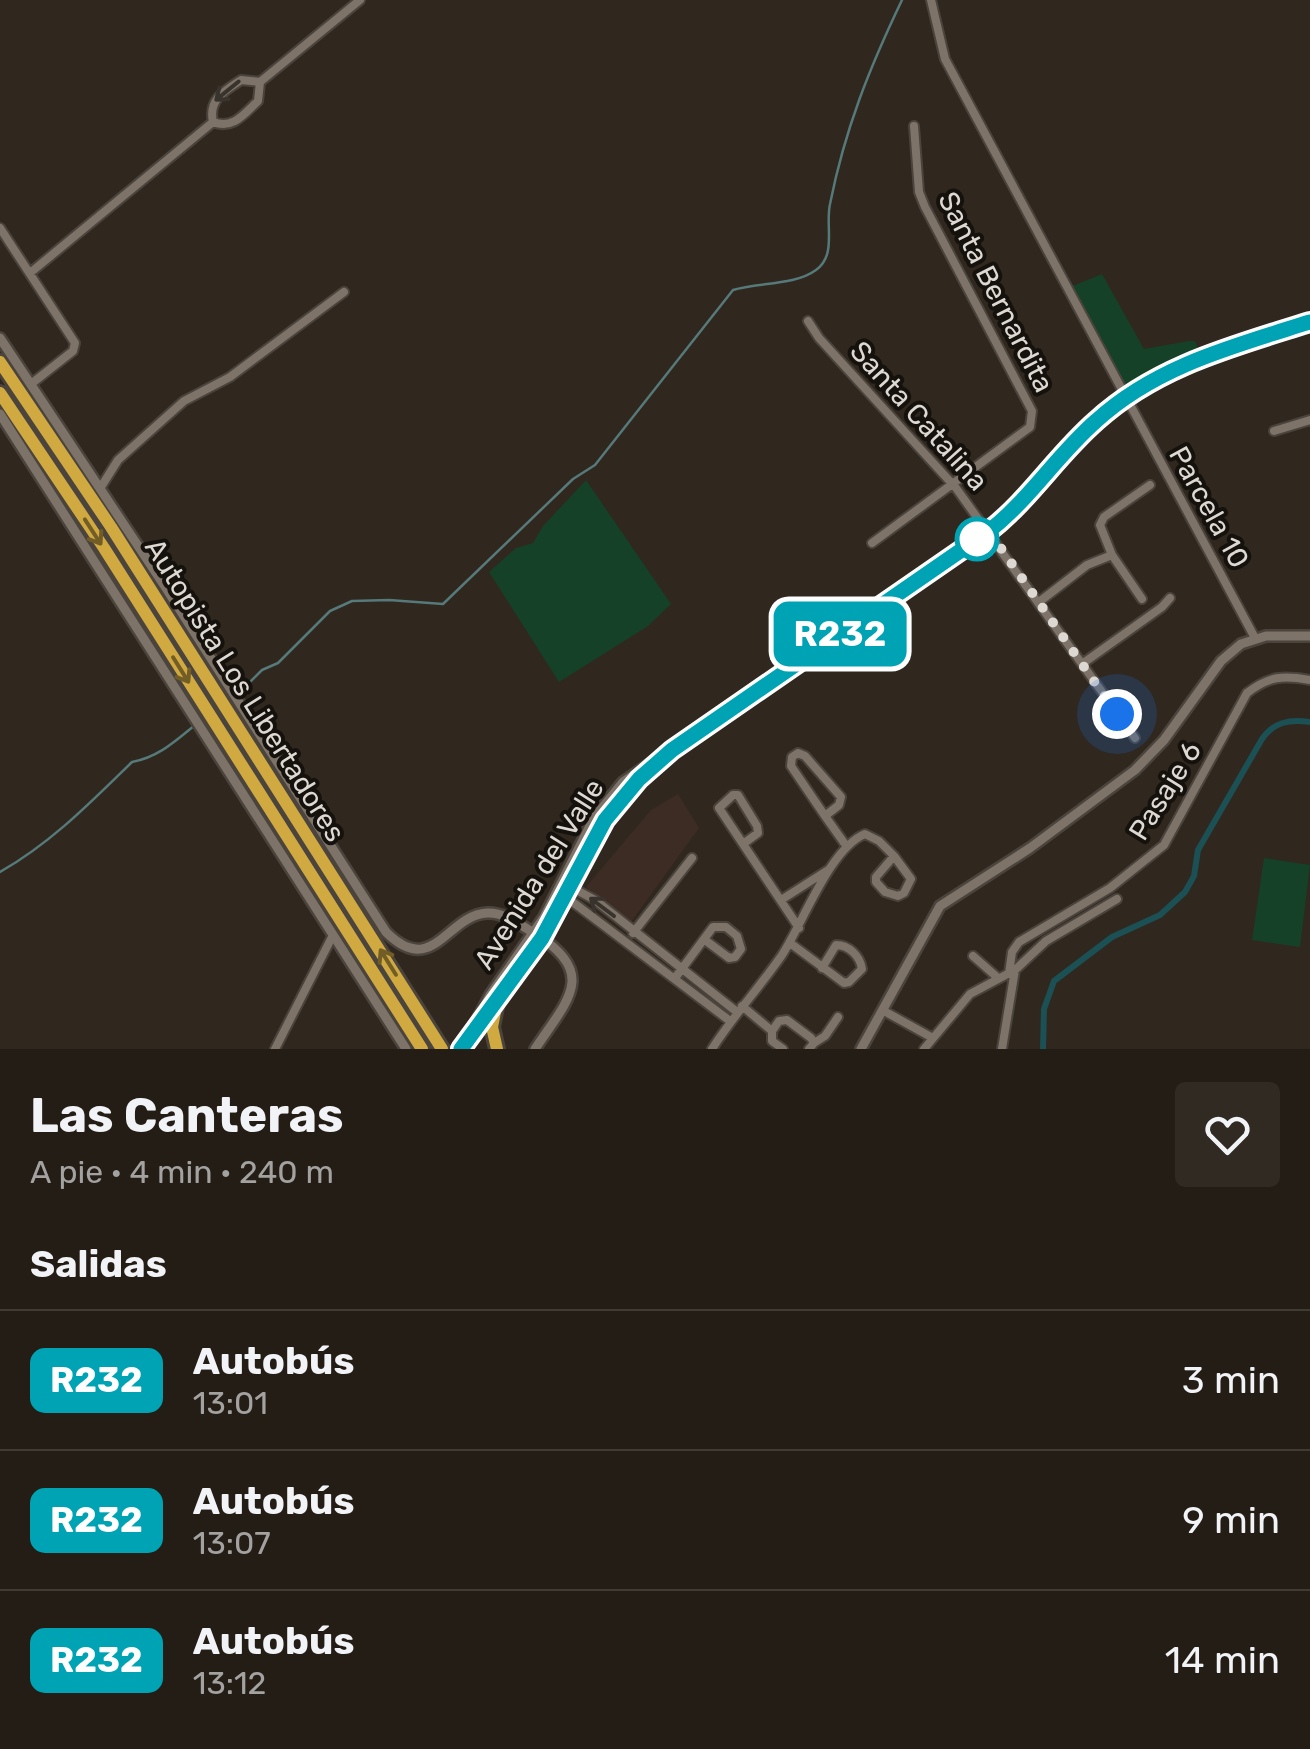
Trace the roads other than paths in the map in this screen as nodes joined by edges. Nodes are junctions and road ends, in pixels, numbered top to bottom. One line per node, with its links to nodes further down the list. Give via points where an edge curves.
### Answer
1 (360, 0): 3 (street)
2 (931, 0): 15 (street, Parcela 10, via 945,59)
3 (260, 82): 4 (street, via 258,101 233,123); 4 (street, one-way to 4, via 241,80 217,98)
4 (213, 122): 7 (street)
5 (914, 126): 21 (street, Santa Bernardita, via 919,192 1033,418 1030,427)
6 (0, 228): 7 (street)
7 (30, 273): 13 (street, via 75,343)
8 (344, 292): 23 (street, via 230,376 184,401 115,462)
9 (808, 321): 21 (street, Santa Catalina)
10 (1310, 322): 15 (street, Avenida del Valle, via 1197,359)
11 (0, 338): 13 (street)
12 (0, 362): 34 (highway, Autopista Los Libertadores)
13 (32, 384): 23 (street)
14 (0, 392): 35 (highway, Autopista Los Libertadores, one-way to 35)
15 (1124, 397): 24 (street, Avenida del Valle); 31 (street, Parcela 10)
16 (0, 414): 20 (street)
17 (1310, 420): 19 (street)
18 (0, 424): 20 (street)
19 (1274, 431)
20 (36, 470): 35 (street)
21 (953, 484): 24 (street, Santa Catalina); 25 (street)
22 (1150, 485): 26 (street, via 1101,520)
23 (100, 488): 34 (street)
24 (989, 531): 29 (street, Santa Catalina); 45 (street, Avenida del Valle, via 632,775 608,799)
25 (872, 543)
26 (1112, 555): 28 (street); 29 (street)
27 (1170, 598): 32 (street)
28 (1142, 599)
29 (1039, 602): 32 (street, Santa Catalina)
30 (1310, 636): 31 (street)
31 (1255, 638): 63 (street, via 1221,662 1135,770 940,906)
32 (1082, 664): 38 (street, Santa Catalina)
33 (1310, 680): 58 (street, Pasaje 6, via 1278,676 1246,693 1164,845 1110,888 1019,942)
34 (218, 681): 36 (highway, Autopista Los Libertadores)
35 (192, 700): 37 (highway, Autopista Los Libertadores)
36 (237, 712): 51 (street, via 396,941 431,947 488,913); 73 (highway, Autopista Los Libertadores, one-way to 36)
37 (210, 729): 50 (street); 72 (highway, Autopista Los Libertadores)
38 (1134, 738)
39 (825, 816): 39 (street, via 841,801 839,793 805,756 794,754 791,766); 41 (street)
40 (743, 844): 40 (street, via 719,808 732,795 758,826); 47 (street)
41 (847, 847): 42 (street, via 865,834); 44 (street)
42 (894, 856): 42 (street, via 876,882 898,896 911,878)
43 (692, 858): 49 (street)
44 (832, 868): 47 (street); 48 (street)
45 (564, 889): 49 (street, one-way to 45); 51 (street, Avenida del Valle); 53 (street)
46 (1116, 899): 58 (street, via 1046,941)
47 (781, 900): 48 (street)
48 (799, 928): 54 (street)
49 (634, 932): 53 (street); 57 (street)
50 (333, 935): 70 (street); 71 (street)
51 (538, 935): 61 (street, Avenida del Valle); 68 (street, Avenida del Valle, via 490,995); 75 (street, via 565,956 572,984)
52 (705, 940): 52 (street, via 730,958 741,950 726,927 713,928); 57 (street)
53 (627, 941): 59 (street)
54 (790, 943): 56 (street); 62 (street)
55 (973, 956): 60 (street)
56 (822, 968): 56 (street, via 844,983 862,969 842,945)
57 (682, 969): 59 (street); 62 (street)
58 (1012, 972): 60 (street); 80 (street, Pasaje 6)
59 (675, 978): 65 (street)
60 (998, 978): 67 (street, via 961,1001)
61 (497, 1002): 68 (street, Avenida del Valle); 74 (highway)
62 (740, 1009): 65 (street); 66 (street)
63 (884, 1011): 67 (street); 78 (street)
64 (838, 1017): 69 (street)
65 (730, 1021): 76 (street)
66 (772, 1031): 69 (street, via 787,1020 811,1038); 77 (street, via 772,1041)
67 (928, 1043): 79 (street)
68 (463, 1046)
69 (811, 1046)
70 (276, 1049)
71 (406, 1049)
72 (422, 1049)
73 (442, 1049)
74 (497, 1049)
75 (535, 1049)
76 (712, 1049)
77 (783, 1049)
78 (861, 1049)
79 (938, 1049)
80 (1002, 1049)

